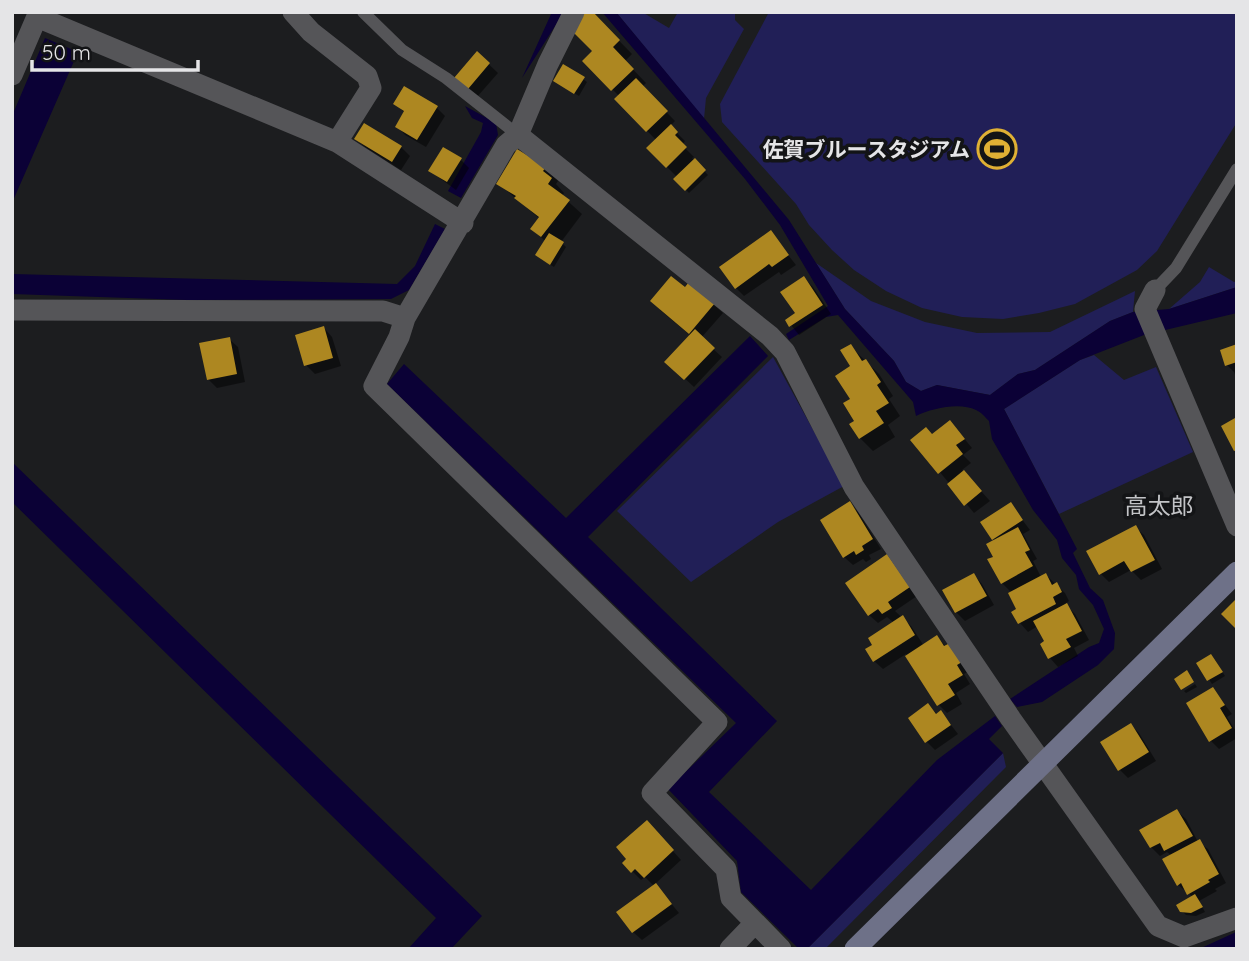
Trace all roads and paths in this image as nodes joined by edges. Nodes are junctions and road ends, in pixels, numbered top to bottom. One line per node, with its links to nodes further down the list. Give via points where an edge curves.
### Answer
1 (293, 12): 7 (street, via 367,76 371,88)
2 (363, 12): 6 (lane, via 402,50)
3 (574, 12): 6 (street)
4 (38, 15): 5 (street); 7 (street)
5 (12, 75)
6 (519, 135): 9 (street, via 506,145); 15 (street, via 785,352 854,487)
7 (337, 142): 9 (street)
8 (1237, 169): 10 (lane, via 1176,268)
9 (463, 223): 12 (street)
10 (1155, 290): 13 (street, via 1145,309)
11 (12, 310): 12 (street, via 383,311)
12 (405, 318): 17 (street, via 374,386 717,722 652,793 726,869 731,898)
13 (1237, 526)
14 (1237, 572): 15 (street)
15 (1043, 761): 16 (street, via 1158,926 1184,937); 20 (street)
16 (1237, 918)
17 (755, 923): 18 (street); 19 (street)
18 (730, 949)
19 (781, 949)
20 (855, 949)

